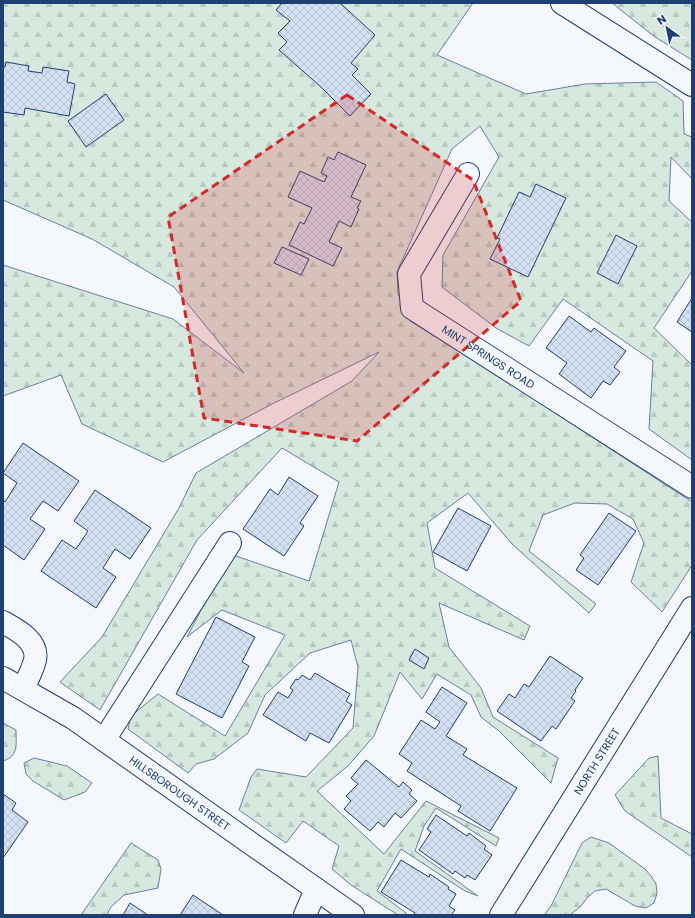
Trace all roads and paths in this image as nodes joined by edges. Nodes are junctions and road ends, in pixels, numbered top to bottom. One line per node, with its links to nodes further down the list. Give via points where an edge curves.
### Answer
1 (562, 3): 2 (street)
2 (692, 84)
3 (468, 174): 4 (street, MINT SPRINGS ROAD, via 409,274 412,308)
4 (692, 487)
5 (230, 543): 10 (street)
6 (692, 608): 14 (street, NORTH STREET)
7 (3, 622): 9 (street, via 21,632 34,646 36,660)
8 (3, 678): 9 (street, HILLSBOROUGH STREET)
9 (23, 689): 10 (street, HILLSBOROUGH STREET, via 73,718)
10 (104, 740): 11 (street, HILLSBOROUGH STREET)
11 (316, 889): 12 (street); 13 (street, HILLSBOROUGH STREET)
12 (305, 915)
13 (353, 915)
14 (501, 915)

